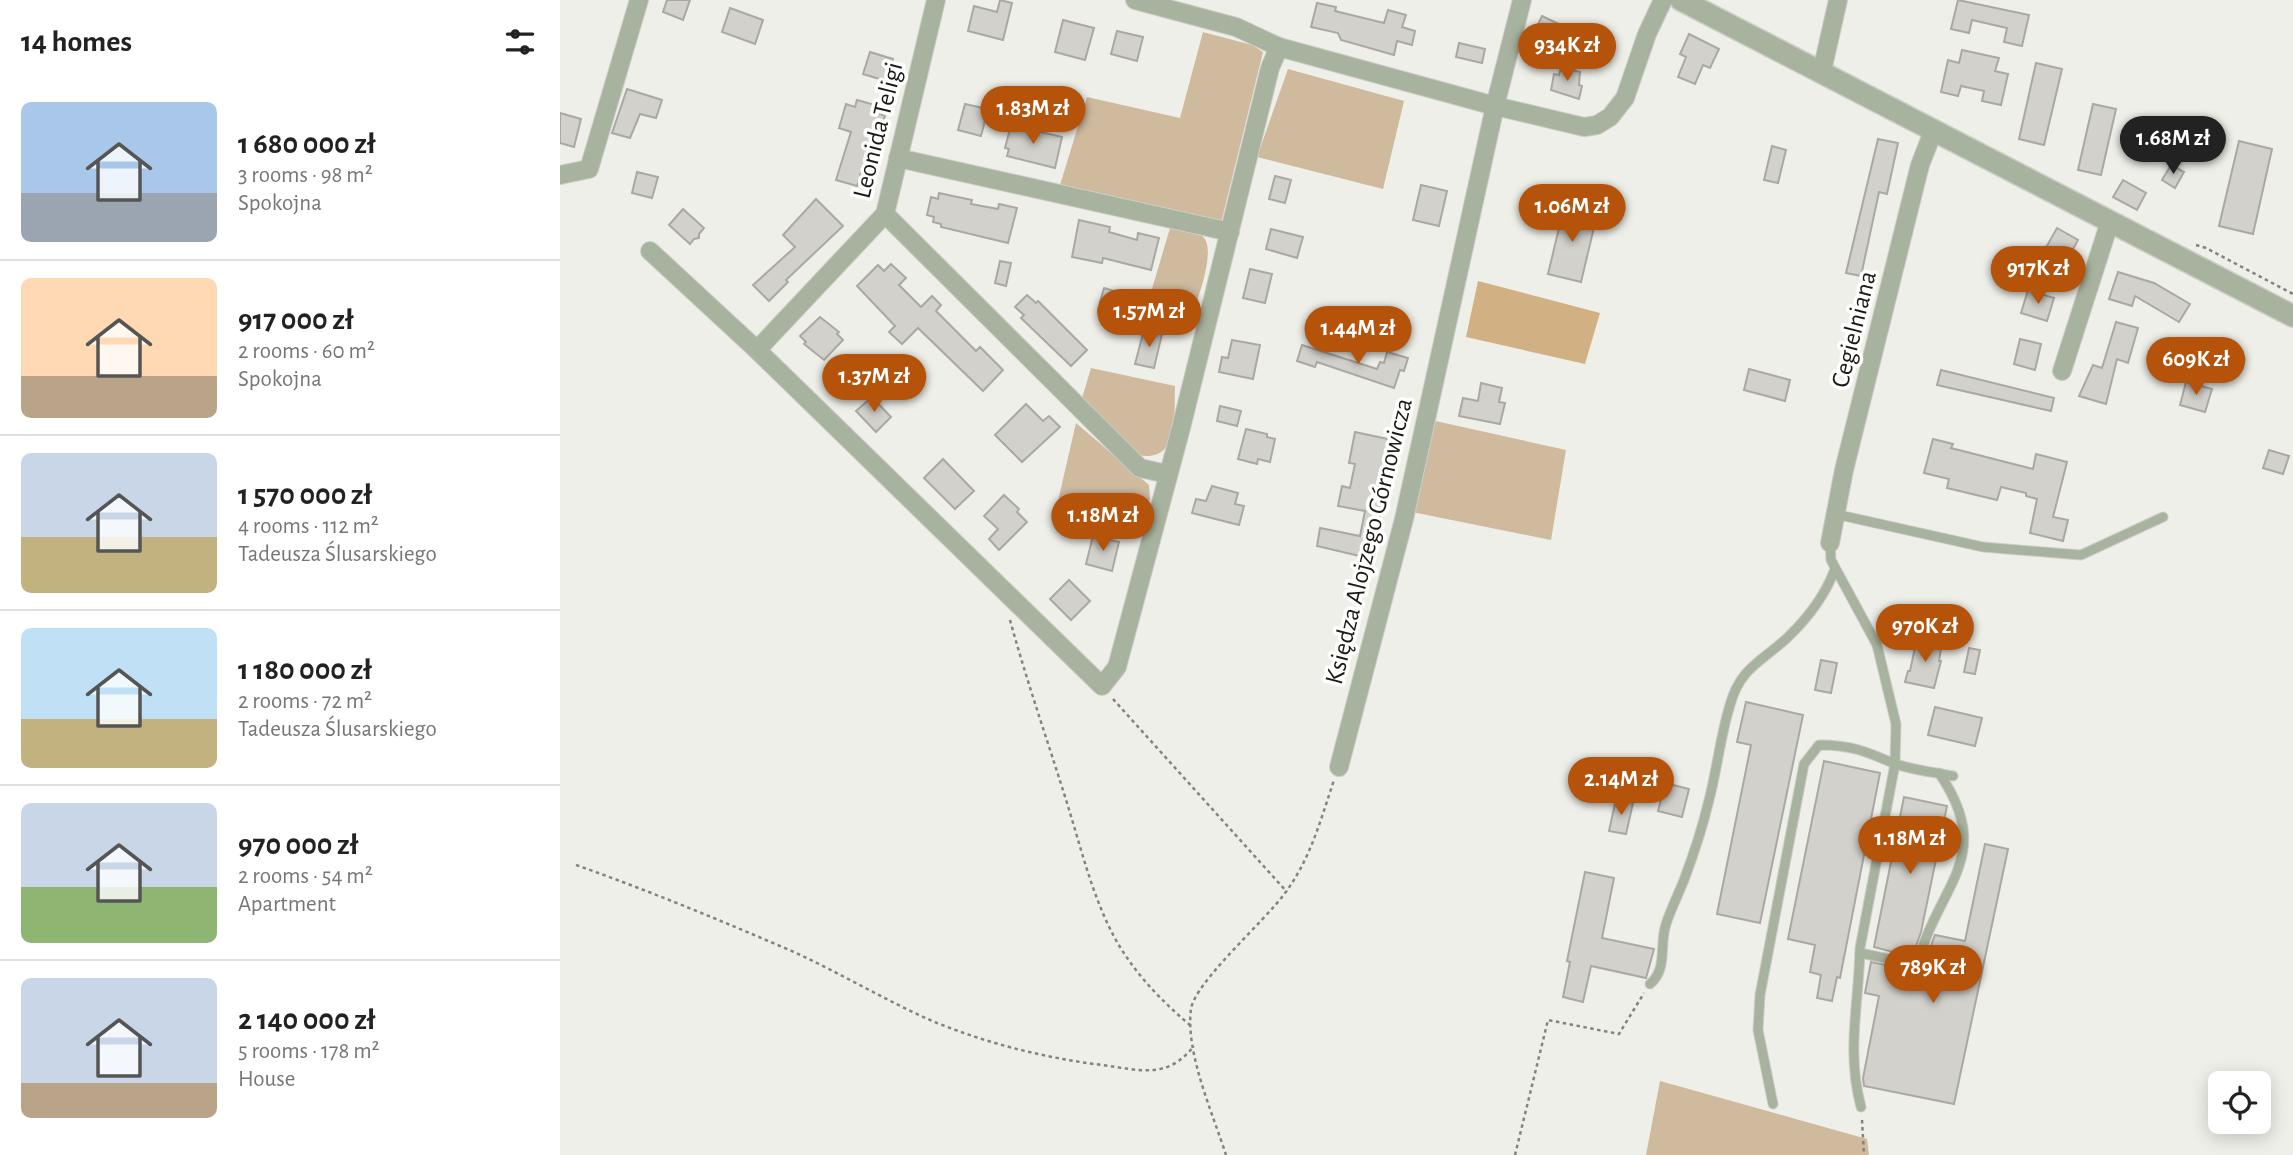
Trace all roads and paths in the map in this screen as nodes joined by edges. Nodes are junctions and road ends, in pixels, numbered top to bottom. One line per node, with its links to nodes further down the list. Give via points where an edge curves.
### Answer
1 (639, 0): 13 (street, via 589,169)
2 (936, 0): 12 (street, Leonida Teligi)
3 (1135, 0): 8 (street, via 1236,27)
4 (1522, 0): 10 (street, Księdza Alojzego Górnowicza)
5 (1663, 0): 10 (street, via 1625,98 1610,117 1584,127)
6 (1681, 0): 9 (street)
7 (1838, 0): 9 (street)
8 (1279, 47): 10 (street); 16 (street)
9 (1822, 71): 11 (street)
10 (1495, 106): 29 (street, Księdza Alojzego Górnowicza, via 1404,519)
11 (1934, 130): 15 (street); 22 (street, Cegielniana, via 1920,165)
12 (898, 158): 14 (street, Leonida Teligi); 16 (street)
13 (560, 175)
14 (885, 214): 19 (street, Leonida Teligi); 21 (street, via 1140,468)
15 (2110, 221): 18 (street); 20 (street)
16 (1230, 233): 21 (street)
17 (650, 251): 19 (street)
18 (2293, 316)
19 (757, 349): 27 (street)
20 (2062, 371)
21 (1167, 474): 27 (street, via 1117,667)
22 (1835, 513): 23 (lane, via 1983,548 2081,555); 24 (street, Cegielniana)
23 (2163, 517)
24 (1830, 543): 25 (lane)
25 (1835, 569): 28 (lane, via 1877,646 1896,724); 37 (lane, via 1810,614 1737,685 1708,805 1664,928 1661,967)
26 (1010, 620): 38 (path, via 1102,909 1139,975)
27 (1101, 686): 33 (path)
28 (1895, 764): 30 (lane); 34 (lane); 40 (lane, via 1875,753 1828,745 1819,745 1804,764 1760,995 1758,1030)
29 (1339, 767): 33 (path, via 1309,852)
30 (1939, 773): 31 (lane); 35 (lane, via 1960,807 1964,852 1929,926)
31 (1953, 776)
32 (576, 865): 39 (path, via 776,945 936,1022 1003,1046 1150,1071 1176,1065)
33 (1287, 892): 38 (path, via 1203,985 1191,1007)
34 (1860, 953): 35 (lane); 41 (lane, via 1852,1060)
35 (1917, 965): 36 (lane)
36 (1953, 972)
37 (1650, 984): 43 (path, via 1619,1034 1548,1020)
38 (1191, 1026): 39 (path)
39 (1194, 1046): 42 (path)
40 (1773, 1104)
41 (1861, 1107): 44 (path)
42 (1226, 1155)
43 (1515, 1155)
44 (1864, 1155)

